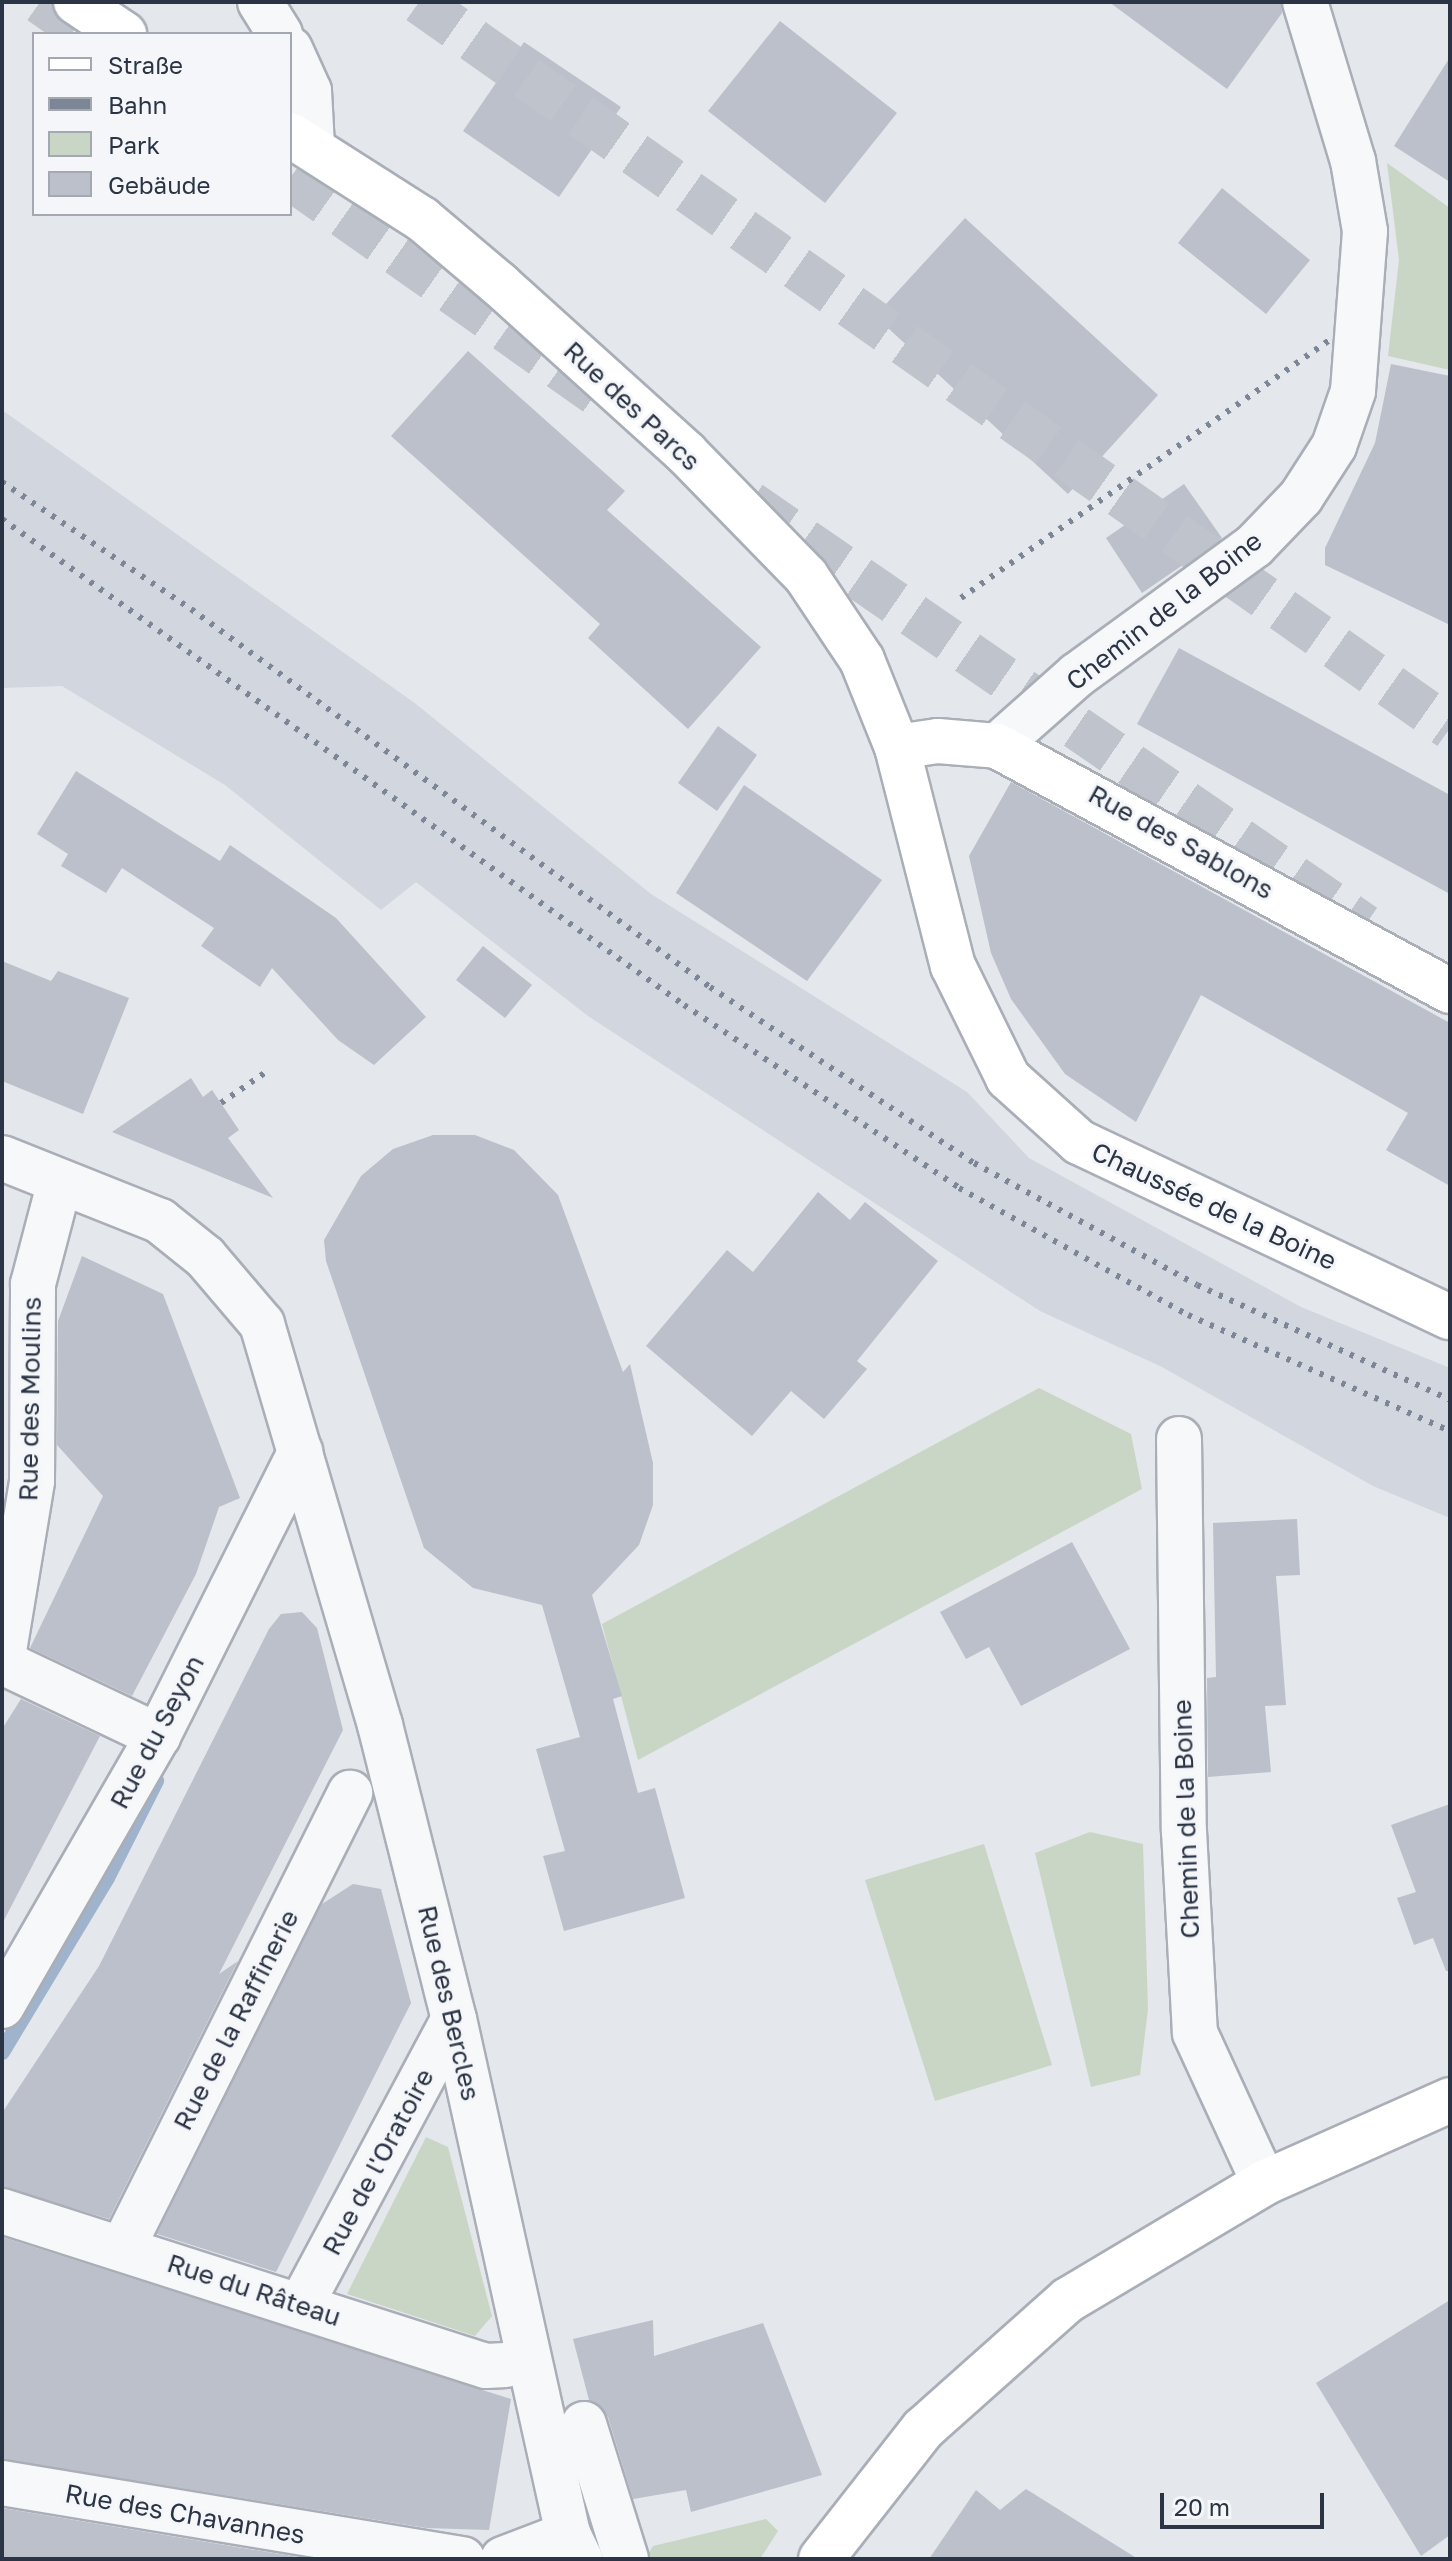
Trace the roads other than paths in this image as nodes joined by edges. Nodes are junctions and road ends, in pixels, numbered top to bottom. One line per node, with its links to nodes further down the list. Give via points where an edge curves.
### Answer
1 (76, 2): 4 (main road)
2 (260, 2): 5 (street)
3 (1305, 2): 8 (street, Chemin de la Boine, via 1353,161 1365,231 1353,391 1334,446 1301,497 1254,546 1077,675)
4 (121, 32)
5 (279, 32)
6 (292, 53): 7 (street, via 309,91)
7 (301, 141): 9 (main road, Rue des Parcs, via 422,219 499,284 765,533 806,576 862,660)
8 (997, 746): 9 (main road, Rue des Sablons, via 938,741); 10 (main road, Rue des Sablons)
9 (897, 747): 13 (main road, Chaussée de la Boine, via 953,966 1008,1078 1079,1142)
10 (1450, 991)
11 (2, 1158): 12 (street, Rue des Bercles)
12 (59, 1185): 15 (street, Rue des Bercles, via 87,1188 160,1221 251,1306 282,1373); 16 (street, Rue des Moulins, via 33,1284 32,1481)
13 (1450, 1317)
14 (1179, 1439): 22 (street, Chemin de la Boine, via 1184,1831 1195,2033)
15 (300, 1452): 17 (street, Rue du Seyon); 20 (street, Rue des Bercles, via 345,1596)
16 (2, 1662): 17 (street)
17 (158, 1736): 19 (street, Rue du Seyon)
18 (350, 1793): 24 (street, Rue de la Raffinerie, via 327,1873)
19 (2, 2006)
20 (454, 2019): 25 (street, Rue de l'Oratoire); 29 (street, Rue des Bercles)
21 (1450, 2100): 22 (main road)
22 (1264, 2183): 34 (main road, via 1068,2300 923,2429)
23 (2, 2211): 24 (street, Rue du Râteau)
24 (123, 2247): 25 (street, Rue du Râteau)
25 (301, 2305): 26 (street, Rue du Râteau)
26 (496, 2365)
27 (584, 2424): 33 (street)
28 (2, 2483): 30 (street, Rue des Chavannes)
29 (574, 2547): 32 (street)
30 (336, 2549): 31 (street, Rue des Chavannes)
31 (463, 2559)
32 (503, 2559)
33 (626, 2559)
34 (821, 2559)

